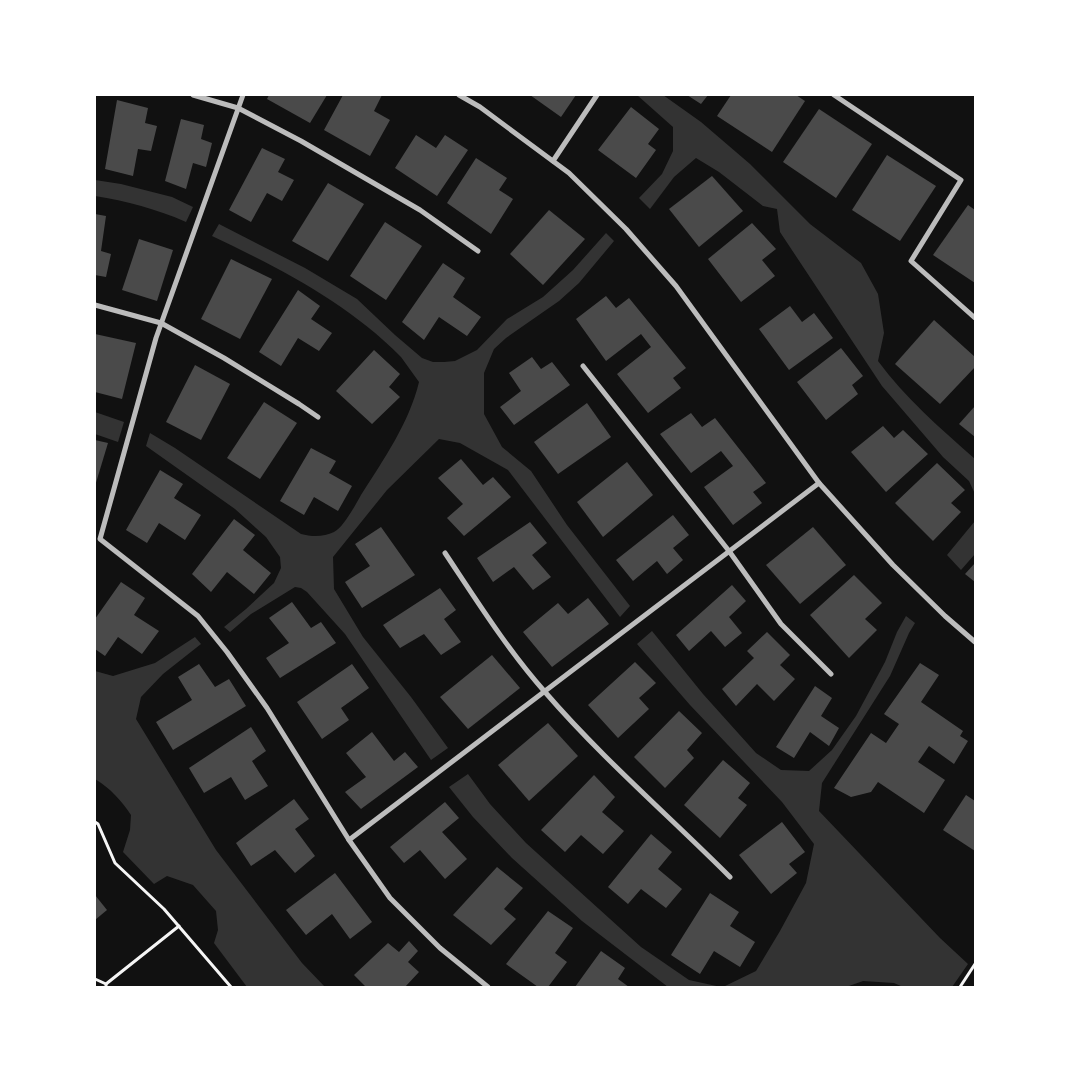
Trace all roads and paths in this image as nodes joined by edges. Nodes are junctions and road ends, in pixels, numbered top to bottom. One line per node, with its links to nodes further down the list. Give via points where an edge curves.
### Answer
1 (193, 95): 6 (street)
2 (243, 95): 6 (street)
3 (459, 95): 7 (street)
4 (597, 95): 7 (street)
5 (834, 95): 10 (street, via 961,180 910,261)
6 (238, 108): 8 (street, via 420,210); 11 (street)
7 (553, 161): 14 (street, via 626,229 676,286)
8 (478, 251)
9 (95, 305): 11 (street)
10 (975, 318)
11 (161, 323): 13 (street, via 224,358); 21 (street, via 100,539 198,616 267,708)
12 (583, 366): 15 (street)
13 (318, 418)
14 (819, 483): 15 (street); 17 (street, via 900,571)
15 (729, 551): 18 (street, via 781,624); 19 (street)
16 (445, 554): 19 (street, via 498,633)
17 (975, 642)
18 (831, 674)
19 (544, 691): 21 (street); 22 (street, via 594,746)
20 (95, 822): 23 (path, via 114,863)
21 (349, 840): 28 (street, via 390,898 440,948)
22 (730, 877)
23 (179, 926): 26 (path); 27 (path)
24 (975, 964): 29 (path)
25 (95, 979): 26 (path)
26 (106, 985)
27 (231, 987)
28 (488, 987)
29 (960, 987)

